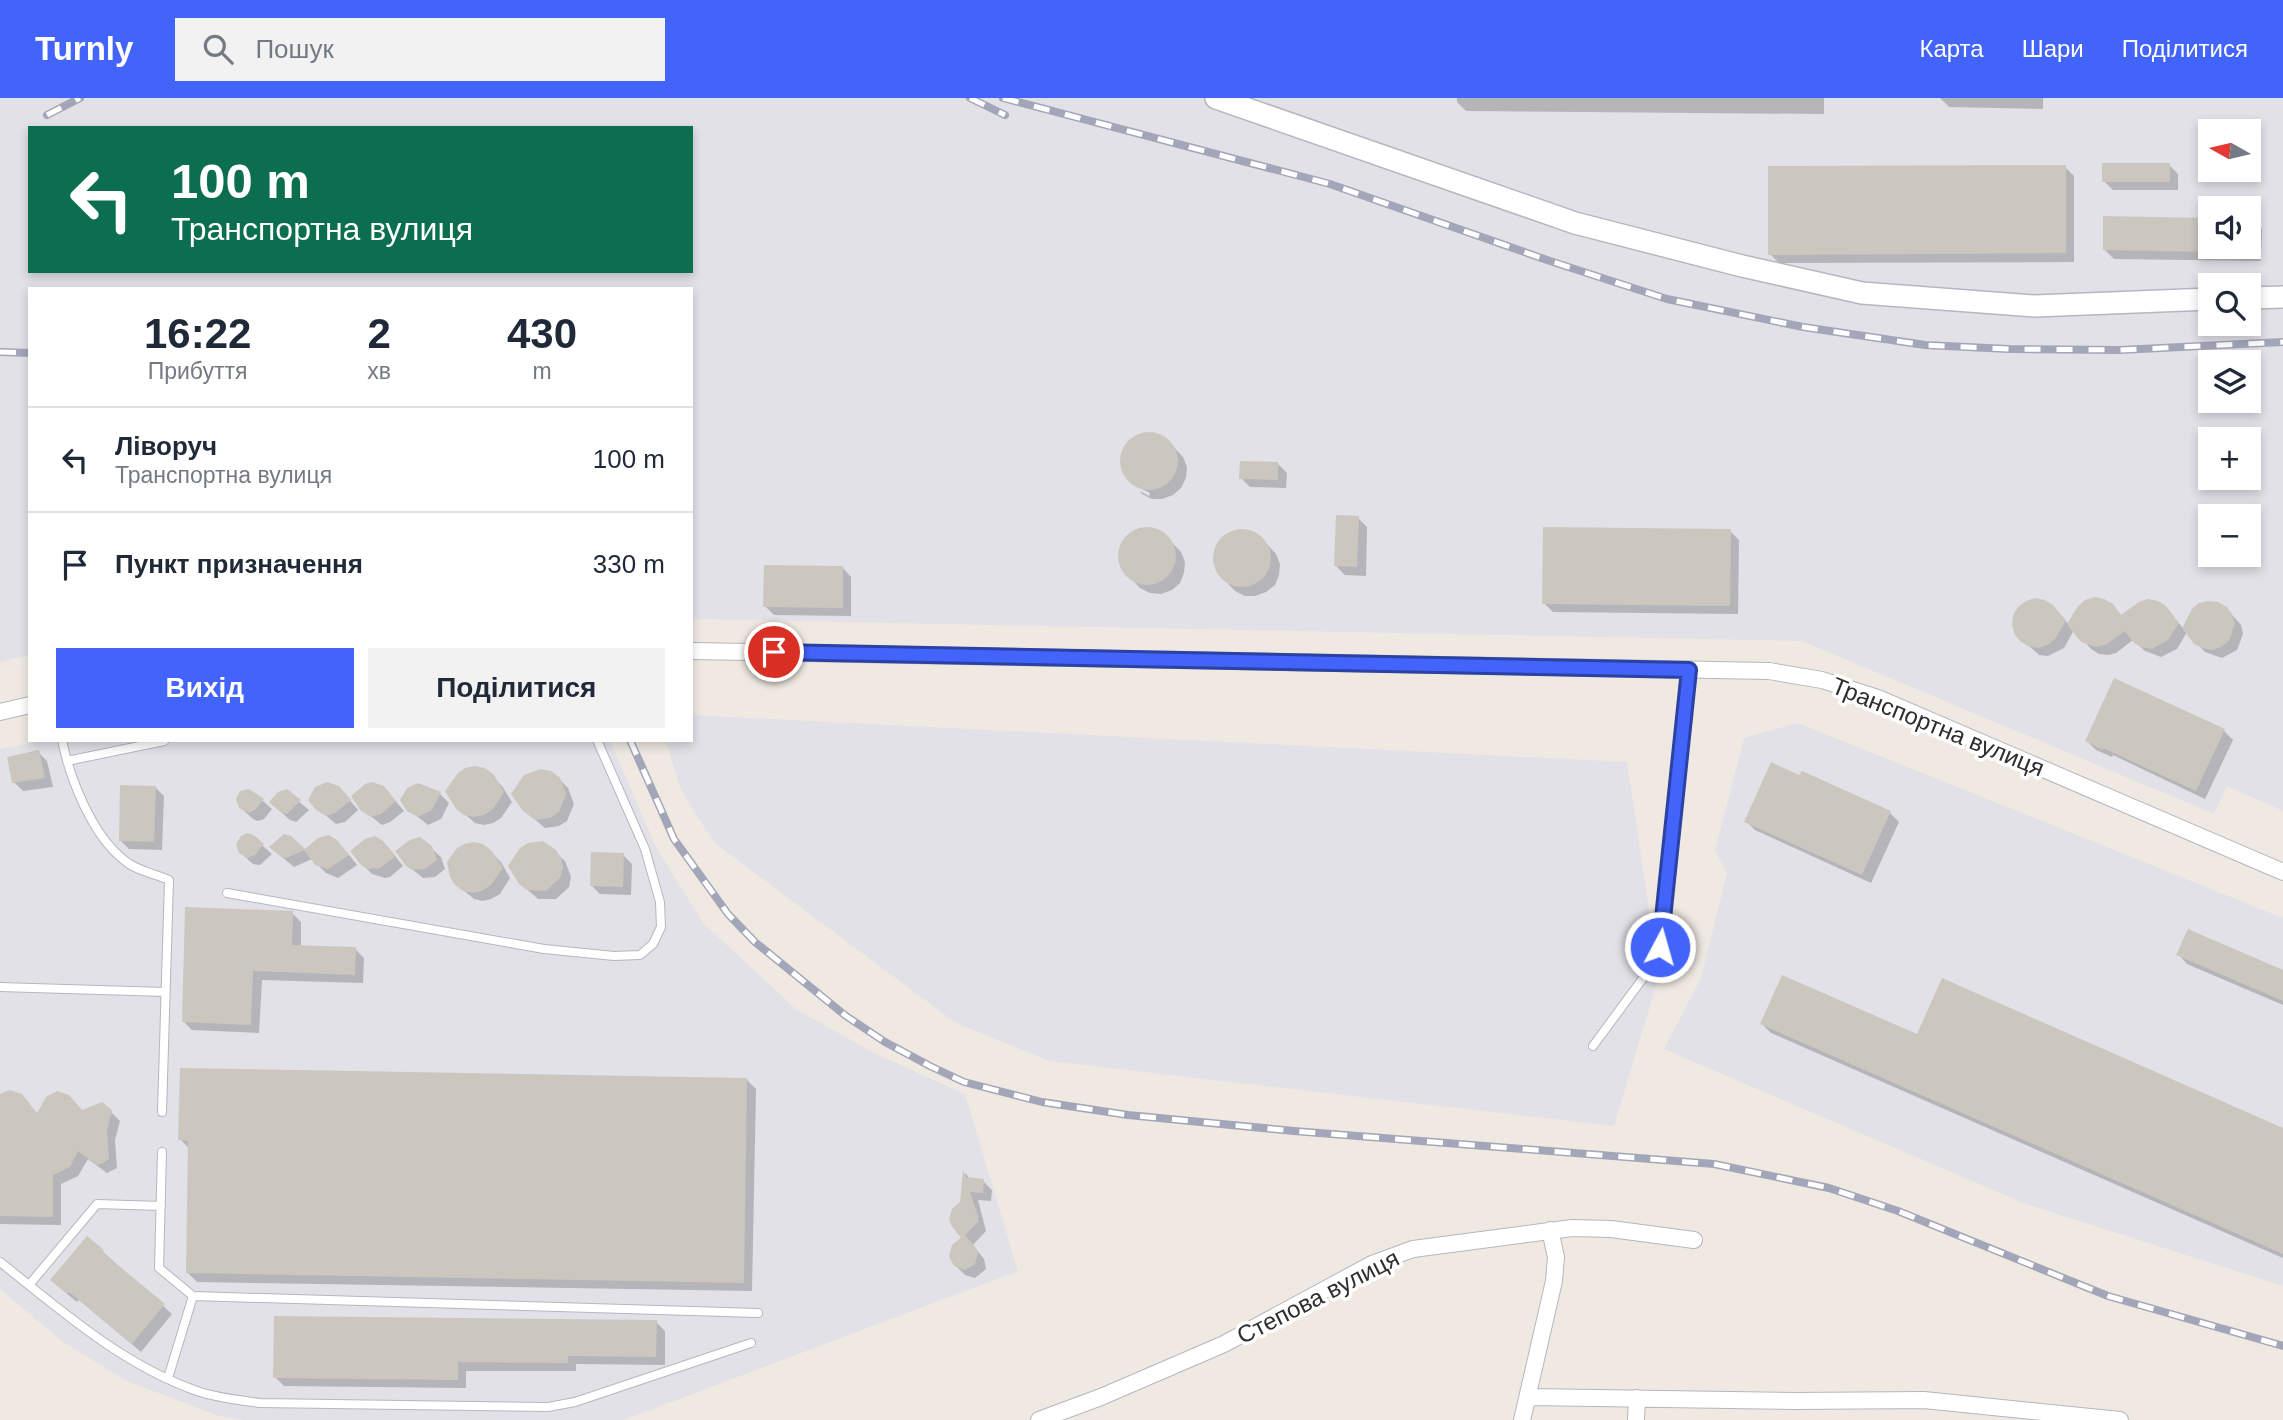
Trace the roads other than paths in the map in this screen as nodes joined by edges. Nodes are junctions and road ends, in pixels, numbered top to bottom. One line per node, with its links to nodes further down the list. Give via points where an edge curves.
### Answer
1 (1216, 98): 4 (street, via 1575,223 1862,293 2035,306)
2 (2283, 297): 3 (street)
3 (2261, 298)
4 (2198, 299)
5 (693, 650): 6 (street, Транспортна вулиця)
6 (1689, 670): 13 (street, Транспортна вулиця, via 1769,671 1822,680 1878,698); 17 (lane, via 1660,947 1652,966)
7 (28, 705): 8 (street)
8 (0, 712)
9 (62, 742): 12 (lane)
10 (159, 742): 12 (lane)
11 (598, 742): 14 (lane, via 645,849 660,902 661,927 653,944 640,955 544,949)
12 (67, 761): 16 (lane, via 85,807 106,842 125,862 169,880)
13 (2283, 872)
14 (227, 893)
15 (0, 987): 16 (lane)
16 (165, 992): 18 (lane)
17 (1593, 1046)
18 (162, 1112)
19 (162, 1152): 20 (lane)
20 (160, 1206): 24 (lane, via 97,1204); 25 (lane, via 159,1268)
21 (1550, 1230): 22 (street, Степова вулиця, via 1611,1229); 29 (street, via 1556,1257 1554,1280); 31 (street, Степова вулиця, via 1413,1249 1372,1264 1224,1344)
22 (1694, 1240)
23 (0, 1262): 24 (lane)
24 (29, 1285): 28 (lane, via 101,1341)
25 (192, 1296): 26 (lane); 28 (lane)
26 (758, 1313)
27 (751, 1343): 28 (lane, via 548,1407 260,1403 197,1391)
28 (168, 1378)
29 (1528, 1396): 30 (street); 32 (street)
30 (1637, 1398): 33 (street); 34 (street, via 1924,1400)
31 (1039, 1420)
32 (1522, 1420)
33 (1636, 1420)
34 (2120, 1420)

